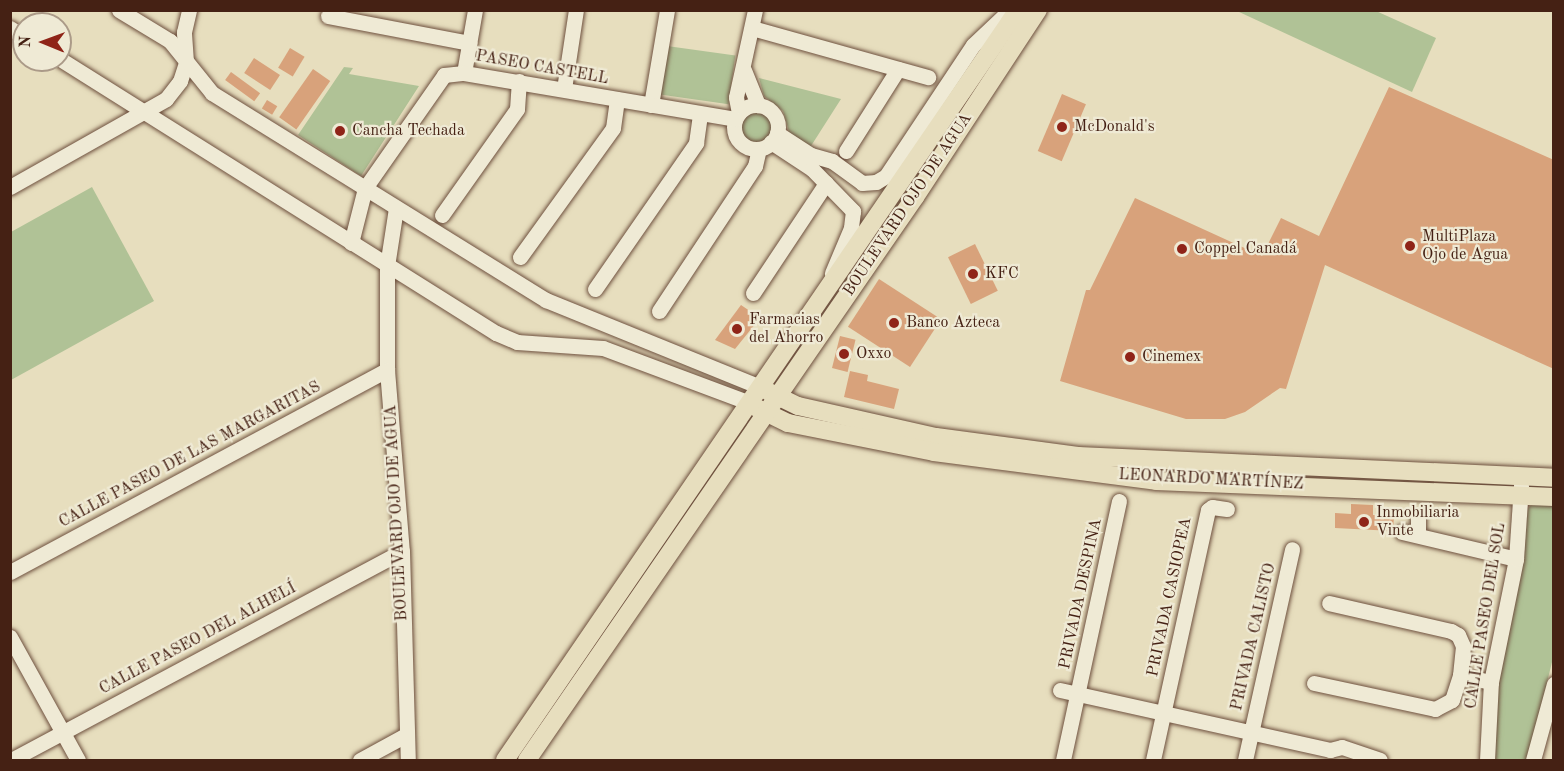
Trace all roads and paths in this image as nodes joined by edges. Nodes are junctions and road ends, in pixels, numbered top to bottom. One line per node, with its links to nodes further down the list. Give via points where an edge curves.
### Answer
1 (189, 10): 13 (street, via 184,32)
2 (475, 10): 12 (street)
3 (576, 10): 20 (street)
4 (667, 10): 22 (street)
5 (755, 10): 11 (street)
6 (1010, 10): 27 (street, via 973,45 886,176 876,182 862,183 832,161)
7 (1018, 10): 38 (main road, BOULEVARD OJO DE AGUA)
8 (1038, 10): 43 (main road, BOULEVARD OJO DE AGUA)
9 (124, 12): 13 (street, via 170,41)
10 (328, 16): 12 (street)
11 (752, 28): 15 (street); 16 (street)
12 (469, 43): 17 (street)
13 (186, 62): 24 (street, via 180,81 166,99); 31 (street, via 212,93)
14 (72, 65): 24 (street)
15 (898, 69): 18 (street); 28 (street)
16 (744, 70): 23 (street); 26 (street, via 736,97)
17 (464, 73): 19 (street, PASEO CASTELL); 31 (street, PASEO CASTELL, via 444,75 437,80)
18 (928, 76)
19 (519, 81): 20 (street, PASEO CASTELL); 33 (street, via 517,109)
20 (564, 89): 21 (street, PASEO CASTELL)
21 (617, 99): 22 (street, PASEO CASTELL); 35 (street, via 613,128)
22 (651, 105): 25 (street, PASEO CASTELL)
23 (758, 105): 26 (street); 27 (street, via 773,113)
24 (148, 112): 30 (street); 34 (street)
25 (700, 114): 26 (street, PASEO CASTELL); 37 (street, via 696,143)
26 (737, 116): 27 (street, via 739,141)
27 (769, 141): 29 (street); 40 (street)
28 (846, 151)
29 (826, 183): 38 (street, via 853,211); 39 (street)
30 (10, 187)
31 (364, 188): 32 (street); 34 (street)
32 (396, 208): 36 (street, BOULEVARD OJO DE AGUA); 42 (street, via 546,300)
33 (442, 214)
34 (351, 243): 36 (street)
35 (520, 257)
36 (387, 266): 41 (street, BOULEVARD OJO DE AGUA); 44 (street, via 517,342 603,348)
37 (595, 288)
38 (829, 291): 42 (main road, BOULEVARD OJO DE AGUA)
39 (753, 293)
40 (659, 311)
41 (387, 370): 60 (street, BOULEVARD OJO DE AGUA); 62 (street, CALLE PASEO DE LAS MARGARITAS)
42 (760, 387): 43 (main road); 44 (main road, BOULEVARD OJO DE AGUA)
43 (777, 397): 45 (main road, BOULEVARD OJO DE AGUA); 46 (main road, LEONARDO MARTÍNEZ, via 798,406 936,436)
44 (750, 403): 45 (main road); 80 (main road, BOULEVARD OJO DE AGUA)
45 (766, 414): 47 (main road, LEONARDO MARTÍNEZ, via 788,423); 81 (main road, BOULEVARD OJO DE AGUA)
46 (1026, 449): 47 (main road); 48 (main road); 49 (main road, LEONARDO MARTÍNEZ)
47 (999, 462): 48 (main road, LEONARDO MARTÍNEZ)
48 (1044, 468): 49 (main road, LEONARDO MARTÍNEZ, via 1156,481)
49 (1302, 476): 50 (main road, LEONARDO MARTÍNEZ); 52 (main road, LEONARDO MARTÍNEZ)
50 (1521, 477): 51 (main road, LEONARDO MARTÍNEZ); 52 (street, CALLE PASEO DEL SOL)
51 (1554, 478)
52 (1521, 496): 53 (main road, LEONARDO MARTÍNEZ); 61 (street, CALLE PASEO DEL SOL)
53 (1554, 497)
54 (1119, 501): 70 (street, PRIVADA DESPINA)
55 (1227, 509): 71 (street, PRIVADA CASIOPEA, via 1208,510)
56 (1418, 518): 58 (street)
57 (1402, 532): 58 (street)
58 (1418, 535): 61 (street)
59 (1292, 549): 73 (street, PRIVADA CALISTO)
60 (402, 551): 72 (street, CALLE PASEO DEL ALHELÍ); 74 (street, BOULEVARD OJO DE AGUA)
61 (1516, 559): 66 (street, CALLE PASEO DEL SOL)
62 (10, 572)
63 (1329, 603): 65 (street, via 1451,631 1458,635 1462,646)
64 (10, 637): 72 (street)
65 (1460, 675): 66 (street); 67 (street, via 1452,700 1435,709)
66 (1491, 682): 86 (street, CALLE PASEO DEL SOL)
67 (1314, 683)
68 (1554, 684): 87 (street)
69 (1060, 690): 70 (street)
70 (1078, 694): 71 (street); 82 (street, PRIVADA DESPINA)
71 (1163, 713): 73 (street); 83 (street)
72 (62, 732): 76 (street, CALLE PASEO DEL ALHELÍ); 77 (street)
73 (1251, 733): 75 (street); 84 (street, PRIVADA CALISTO)
74 (406, 735): 78 (street); 79 (street, BOULEVARD OJO DE AGUA)
75 (1338, 755): 85 (street)
76 (11, 760)
77 (78, 760)
78 (360, 760)
79 (408, 760)
80 (505, 760)
81 (527, 760)
82 (1063, 760)
83 (1153, 760)
84 (1245, 760)
85 (1380, 760)
86 (1487, 760)
87 (1533, 760)

